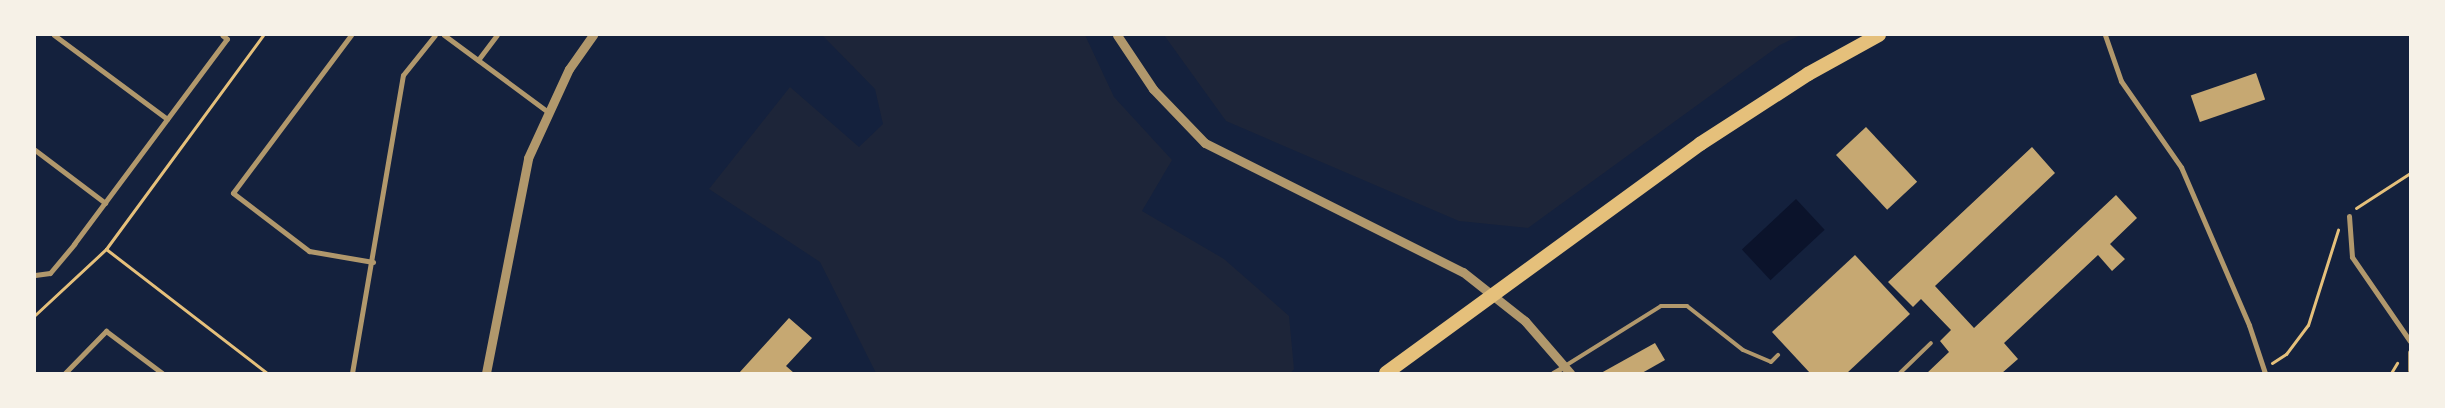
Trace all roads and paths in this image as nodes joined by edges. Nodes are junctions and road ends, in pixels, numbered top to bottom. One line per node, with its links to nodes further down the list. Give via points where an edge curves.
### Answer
1 (54, 35): 14 (street)
2 (222, 35): 14 (street, via 226,38)
3 (263, 35): 19 (path)
4 (350, 35): 20 (street, via 233,193 308,251)
5 (435, 35): 20 (street, via 403,75)
6 (444, 35): 12 (street)
7 (497, 35): 12 (street)
8 (593, 35): 13 (street, via 569,69)
9 (1117, 35): 22 (street, via 1153,89 1205,143 1404,240 1464,272)
10 (1879, 35): 22 (highway, via 1700,144)
11 (2105, 35): 28 (street, via 2121,81 2181,167)
12 (478, 60): 13 (street)
13 (548, 112): 35 (street, via 528,158)
14 (167, 119): 17 (street)
15 (35, 150): 17 (street)
16 (2410, 173): 18 (path)
17 (105, 203): 21 (street, via 50,272)
18 (2349, 216): 24 (street, via 2352,257); 28 (path, via 2335,236 2308,325 2276,363)
19 (106, 248): 23 (path); 33 (path)
20 (373, 262): 34 (street)
21 (35, 275)
22 (1494, 295): 29 (street, via 1525,320); 36 (highway)
23 (35, 315)
24 (2410, 341)
25 (1931, 343): 38 (lane)
26 (2410, 352): 30 (street)
27 (1778, 355): 29 (lane, via 1771,362 1744,350 1687,306 1661,306)
28 (2262, 365): 39 (street)
29 (1567, 370): 37 (street)
30 (2410, 370)
31 (65, 373): 32 (street, via 106,331)
32 (162, 373)
33 (267, 373)
34 (352, 373)
35 (486, 373)
36 (1386, 373)
37 (1553, 373)
38 (1900, 373)
39 (2265, 373)

